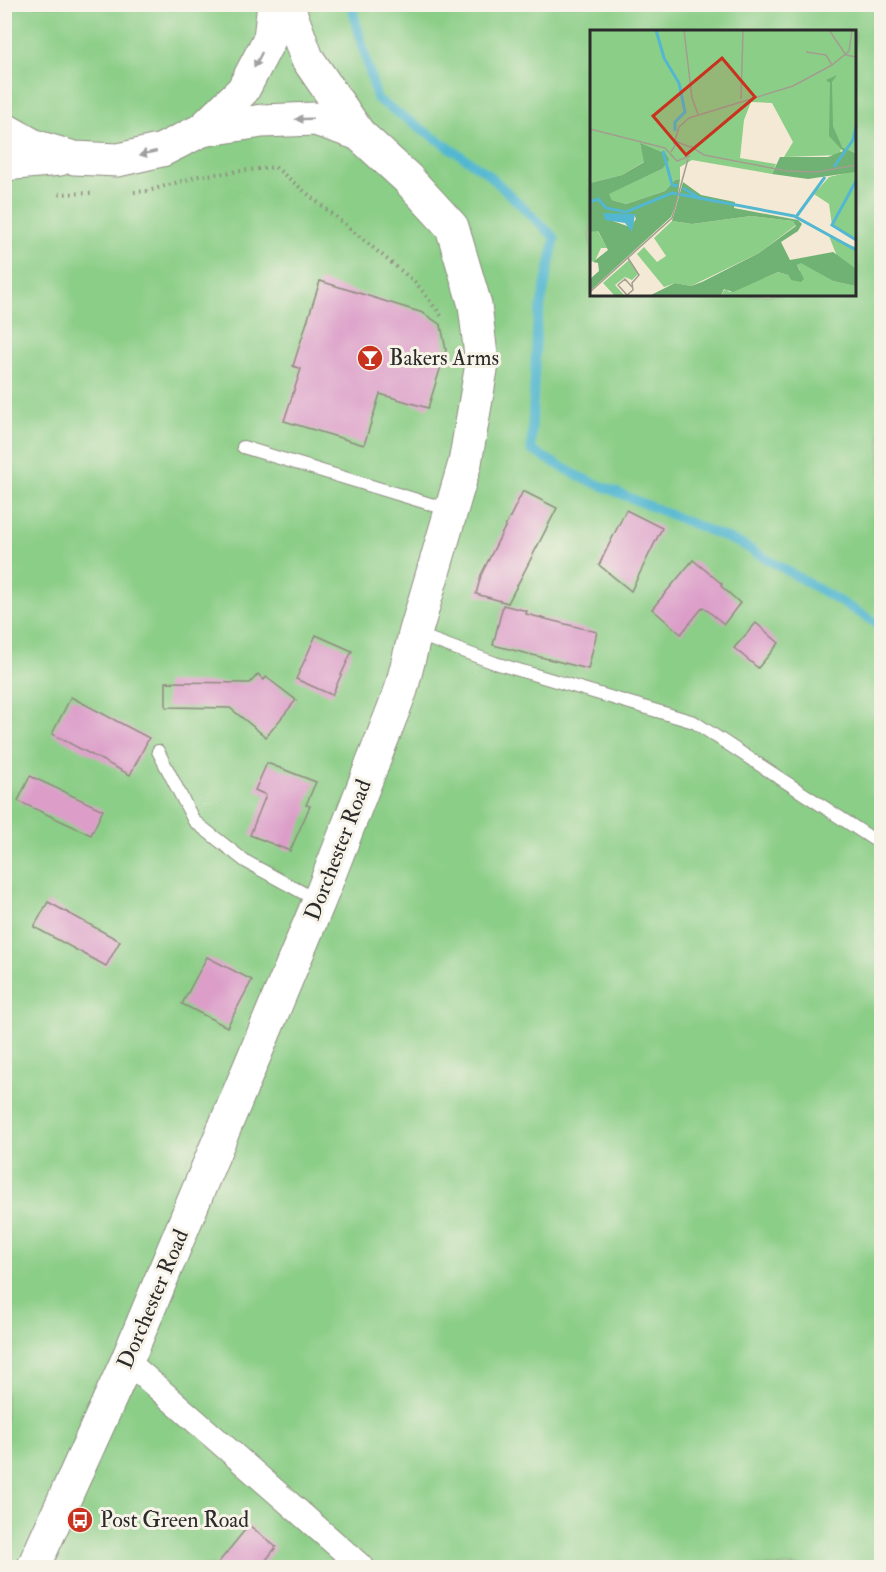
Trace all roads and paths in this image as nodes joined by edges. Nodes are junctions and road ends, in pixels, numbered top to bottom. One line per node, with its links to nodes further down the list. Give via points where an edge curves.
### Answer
1 (274, 4): 4 (main road, one-way to 4, via 270,38 243,90)
2 (286, 4): 5 (main road, Dorchester Road, via 307,58)
3 (4, 129): 6 (main road, via 34,146)
4 (202, 130): 5 (main road, Dorchester Road, one-way to 4, via 315,119 262,121); 6 (main road, one-way to 6, via 162,150 118,160)
5 (359, 134): 13 (main road, Dorchester Road, via 407,178 452,228 475,305 482,364 465,463)
6 (74, 158): 7 (main road)
7 (4, 164)
8 (126, 192): 11 (path, via 148,191 199,176 274,167 416,283 443,318)
9 (49, 193): 10 (path)
10 (93, 193)
11 (445, 328)
12 (243, 447): 13 (lane)
13 (451, 510): 14 (main road, Dorchester Road)
14 (415, 634): 16 (lane, via 495,663 694,722); 17 (main road, Dorchester Road, via 401,690)
15 (158, 751): 17 (lane, via 194,821 245,861)
16 (882, 845)
17 (319, 901): 18 (main road, Dorchester Road)
18 (127, 1361): 19 (main road, Dorchester Road); 20 (street)
19 (33, 1568)
20 (363, 1568)

